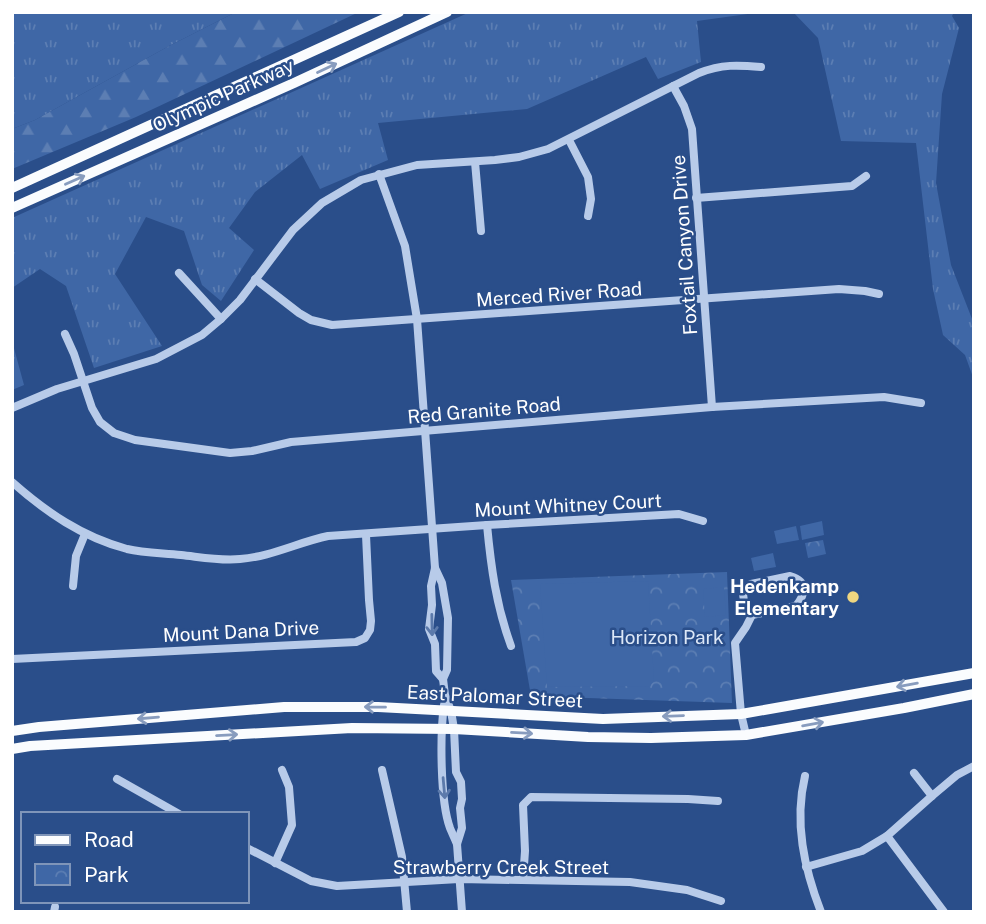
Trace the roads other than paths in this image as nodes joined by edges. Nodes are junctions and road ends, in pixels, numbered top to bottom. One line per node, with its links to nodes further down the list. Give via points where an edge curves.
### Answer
1 (399, 12): 9 (main road, Olympic Parkway)
2 (447, 12): 11 (main road, Olympic Parkway, one-way to 2)
3 (761, 67): 4 (street, via 713,67)
4 (673, 86): 5 (street); 10 (street, Foxtail Canyon Drive, via 692,129)
5 (569, 140): 6 (street, via 519,157); 12 (street, via 587,177)
6 (475, 162): 7 (street, via 417,165); 13 (street)
7 (379, 174): 15 (street, via 322,203 293,230); 19 (street, via 405,246)
8 (866, 176): 10 (street, via 852,186)
9 (12, 188)
10 (696, 198): 17 (street, Foxtail Canyon Drive)
11 (12, 208)
12 (588, 216)
13 (481, 231)
14 (179, 274): 18 (street)
15 (255, 279): 18 (street); 19 (street, Merced River Road, via 299,313 331,325)
16 (878, 294): 17 (street, Merced River Road, via 839,289)
17 (703, 299): 19 (street, Merced River Road); 23 (street, Foxtail Canyon Drive)
18 (221, 319): 21 (street, via 202,335 156,359)
19 (417, 319): 25 (street)
20 (65, 334): 21 (street, Red Granite Road)
21 (83, 381): 24 (street); 25 (street, Red Granite Road, via 100,422 135,440 230,453 291,442)
22 (921, 403): 23 (street, Red Granite Road, via 880,397)
23 (712, 407): 25 (street, Red Granite Road)
24 (12, 408)
25 (424, 430): 29 (street)
26 (13, 484): 30 (street, Mount Whitney Court)
27 (704, 521): 28 (street, Mount Whitney Court, via 679,514)
28 (487, 525): 29 (street, Mount Whitney Court); 35 (street, via 492,579)
29 (433, 529): 31 (street, Mount Whitney Court); 32 (street)
30 (85, 534): 31 (street, Mount Whitney Court, via 127,549 238,559 328,536); 33 (street, via 76,556)
31 (366, 535): 36 (street, Mount Dana Drive, via 371,621 365,638 356,642)
32 (435, 568): 38 (street, via 447,618); 38 (street, one-way to 38, via 429,629 436,671)
33 (73, 586)
34 (752, 615): 34 (street, via 796,606 804,587 790,576 751,584 743,600); 41 (street, via 735,643)
35 (511, 646)
36 (12, 659)
37 (974, 673): 41 (main road, East Palomar Street, one-way to 41)
38 (443, 679): 40 (street)
39 (974, 694): 44 (main road, East Palomar Street, one-way to 39)
40 (447, 711): 41 (main road, East Palomar Street, one-way to 40, via 603,719); 42 (street); 43 (main road, East Palomar Street, one-way to 43, via 284,707)
41 (741, 714): 44 (street)
42 (448, 729): 44 (main road, East Palomar Street, one-way to 44, via 626,738); 45 (main road, East Palomar Street, one-way to 42, via 352,728); 56 (street, one-way to 56, via 443,780 449,827); 56 (street, via 461,782 462,828)
43 (12, 731)
44 (746, 735)
45 (12, 749)
46 (974, 766): 52 (street)
47 (282, 770): 58 (street, via 289,787 292,825)
48 (382, 770): 62 (street)
49 (914, 773): 52 (street)
50 (805, 776): 59 (street, via 800,810)
51 (117, 779): 54 (street)
52 (932, 796): 55 (street)
53 (718, 801): 61 (street, via 531,797 523,805)
54 (175, 812)
55 (887, 836): 59 (street, via 862,850); 67 (street)
56 (457, 844): 60 (street)
57 (248, 849): 58 (street, Strawberry Creek Street)
58 (275, 863): 62 (street, Strawberry Creek Street, via 325,885)
59 (806, 867): 66 (street)
60 (460, 879): 61 (street, Strawberry Creek Street); 62 (street, Strawberry Creek Street); 65 (street)
61 (523, 880): 63 (street, Strawberry Creek Street, via 643,884 687,890)
62 (405, 881): 64 (street)
63 (721, 901)
64 (407, 912)
65 (462, 912)
66 (821, 912)
67 (944, 912)

